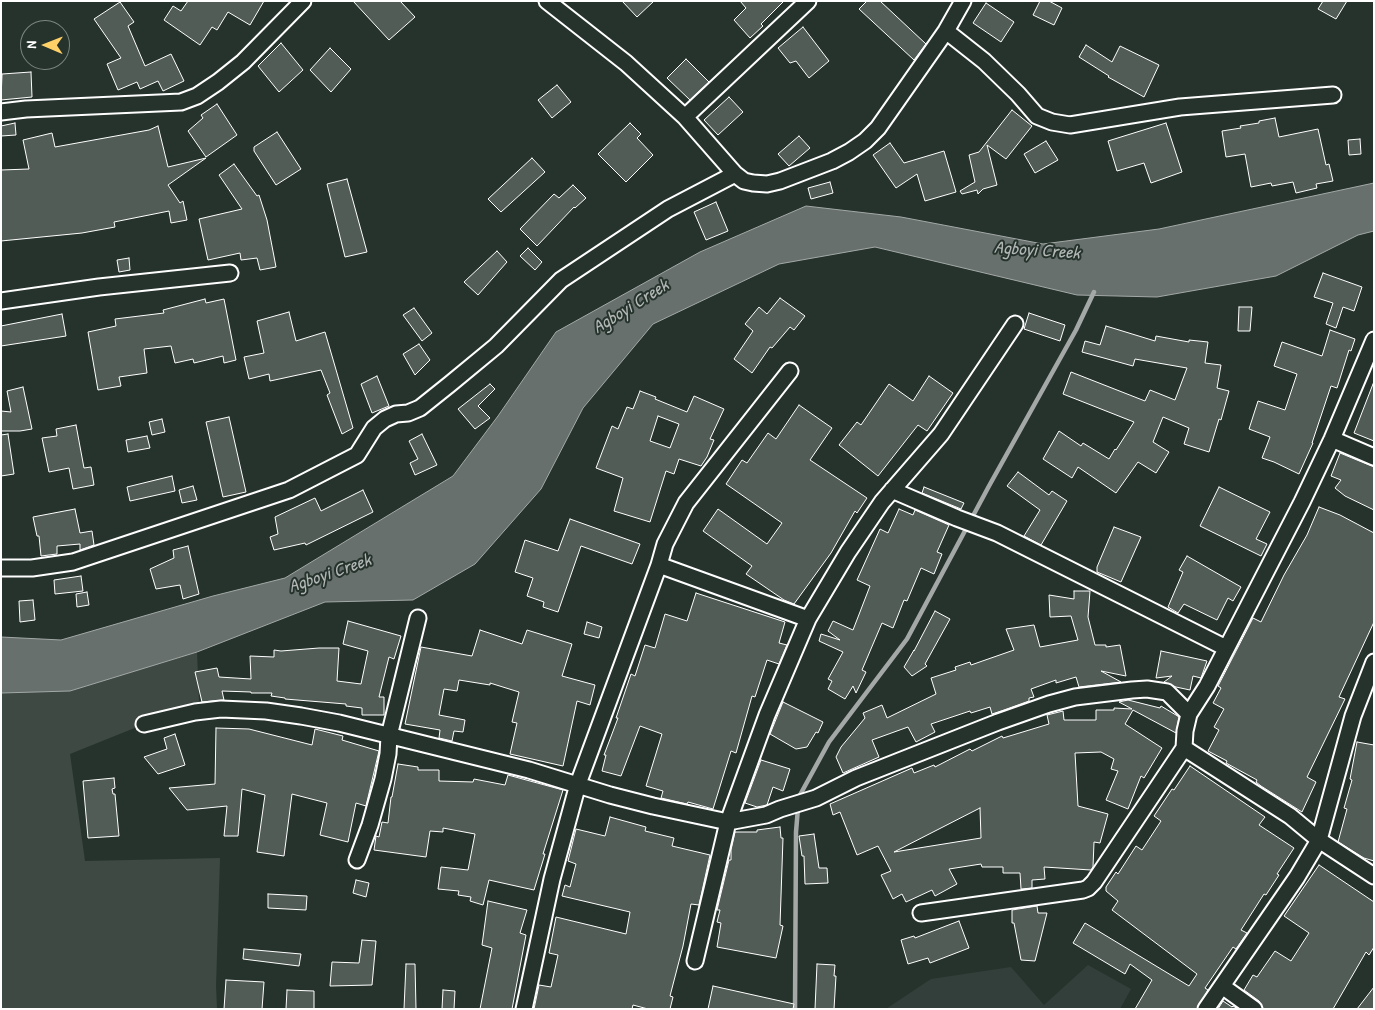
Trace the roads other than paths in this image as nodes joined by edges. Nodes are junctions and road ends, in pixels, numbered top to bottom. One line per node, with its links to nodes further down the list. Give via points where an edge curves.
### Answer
1 (303, 1): 7 (street, via 243,62 197,96 181,102)
2 (808, 1): 8 (street)
3 (963, 1): 5 (street)
4 (555, 3): 8 (street)
5 (946, 31): 6 (street, via 984,61 1037,116 1070,125 1180,107); 9 (street, via 878,128 850,152 767,184 744,181)
6 (1333, 95)
7 (1, 112)
8 (685, 117): 9 (street)
9 (735, 174): 19 (street, via 668,209 561,280 496,346 420,408 396,414 374,428 357,455 289,490 73,562 32,568)
10 (230, 273): 11 (street)
11 (1, 301)
12 (1015, 324): 17 (street, via 941,434)
13 (1374, 340): 15 (street)
14 (790, 371): 18 (street, via 686,503 665,544)
15 (1332, 439): 16 (street); 22 (street)
16 (1374, 457)
17 (892, 490): 21 (street, via 848,552); 22 (street, via 998,533)
18 (659, 565): 21 (street); 28 (street)
19 (1, 568)
20 (418, 618): 26 (street)
21 (808, 619): 29 (street, via 767,715)
22 (1226, 648): 24 (street)
23 (1374, 662): 30 (street, via 1353,716)
24 (1189, 714): 27 (street); 29 (street, via 1166,692 1132,690 1075,697 998,722 856,778 816,798 766,815)
25 (144, 724): 26 (street, via 195,712 248,710 339,723)
26 (389, 736): 28 (street); 31 (street, via 383,779)
27 (1184, 748): 30 (street, via 1290,816); 33 (street, via 1088,888)
28 (578, 784): 29 (street, via 644,804); 36 (street, via 552,879)
29 (728, 822): 34 (street)
30 (1319, 840): 32 (street); 35 (street)
31 (357, 860)
32 (1374, 876)
33 (920, 913)
34 (695, 961)
35 (1222, 986): 37 (street); 38 (street)
36 (524, 1009)
37 (1206, 1009)
38 (1254, 1009)

